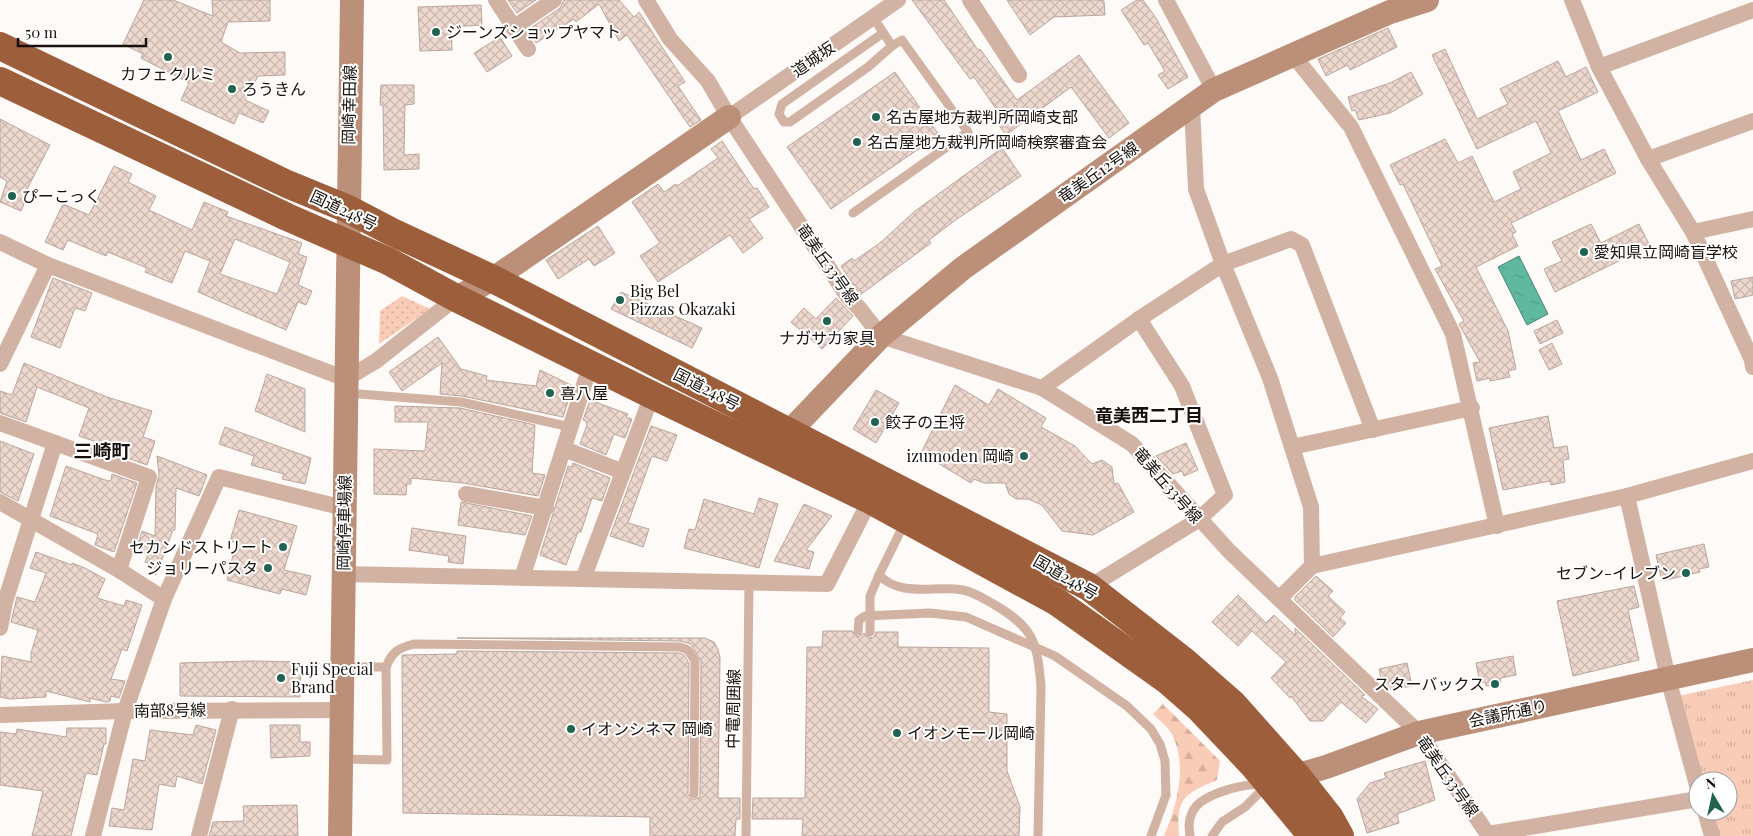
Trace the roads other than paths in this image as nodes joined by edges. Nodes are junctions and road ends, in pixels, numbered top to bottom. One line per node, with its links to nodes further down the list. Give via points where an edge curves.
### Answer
1 (352, 0): 26 (street, 岡崎幸田線)
2 (496, 0): 12 (street)
3 (554, 0): 12 (street)
4 (646, 0): 23 (street, 竜美丘33号線, via 670,39 708,81)
5 (898, 0): 11 (street, 道城坂)
6 (970, 0): 19 (street)
7 (1166, 0): 21 (street)
8 (1427, 0): 17 (street, 竜美丘12号線, via 1390,12)
9 (1572, 0): 18 (street)
10 (1753, 10): 18 (street)
11 (873, 17): 13 (lane); 23 (street, 道城坂)
12 (514, 28): 16 (street)
13 (883, 33): 15 (lane); 15 (lane, via 782,104 779,114 784,122 790,122)
14 (0, 46): 26 (highway, 国道248号, via 286,184)
15 (892, 46): 27 (lane, via 902,40 968,132)
16 (528, 49)
17 (1293, 55): 21 (street, 竜美丘12号線); 44 (street, via 1351,126 1453,334)
18 (1599, 67): 25 (street)
19 (1019, 76)
20 (0, 81): 31 (highway, 国道248号)
21 (1214, 90): 22 (street, 竜美丘12号線)
22 (1192, 107): 32 (street, via 1196,188); 37 (street, 竜美丘12号線, via 963,268)
23 (729, 117): 34 (street); 37 (street, 竜美丘33号線, via 848,296)
24 (1753, 121): 25 (street)
25 (1648, 160): 29 (street)
26 (348, 209): 31 (street, 岡崎停車場線); 34 (highway, 国道248号)
27 (853, 213)
28 (1753, 219): 29 (street)
29 (1693, 232): 40 (street)
30 (0, 242): 33 (street)
31 (348, 243): 35 (highway, 国道248号); 41 (street, 岡崎停車場線)
32 (1223, 264): 36 (street); 47 (street, via 1291,239 1302,244); 50 (street, via 1270,378)
33 (48, 265): 39 (street); 41 (street)
34 (494, 279): 35 (street); 48 (highway, 国道248号)
35 (456, 298): 38 (highway, 国道248号); 41 (street)
36 (1139, 319): 42 (street); 62 (street, via 1182,386 1225,494)
37 (881, 336): 42 (street, 竜美丘33号線); 48 (street, 竜美丘12号線)
38 (591, 363): 43 (highway, 国道248号); 46 (street)
39 (0, 364)
40 (1753, 367)
41 (346, 386): 46 (lane, via 461,402); 58 (street, 岡崎停車場線)
42 (1042, 388): 62 (street, 竜美丘33号線, via 1132,444)
43 (652, 395): 53 (street); 56 (highway, 国道248号)
44 (1472, 408): 47 (street); 63 (street)
45 (0, 423): 49 (street)
46 (570, 427): 51 (street)
47 (1373, 430): 50 (street)
48 (790, 431): 71 (highway, 国道248号)
49 (55, 443): 60 (street); 65 (street, via 149,478)
50 (1292, 447): 64 (street, via 1311,506)
51 (564, 449): 53 (street); 59 (street)
52 (1753, 462): 55 (street)
53 (621, 471): 69 (street)
54 (466, 494): 59 (street)
55 (1627, 496): 63 (street); 80 (street)
56 (870, 500): 61 (highway, 国道248号); 70 (street, via 827,584)
57 (0, 502): 60 (street)
58 (344, 508): 66 (street, 岡崎停車場線); 73 (street, via 220,477)
59 (546, 508): 68 (street)
60 (30, 520): 65 (street); 74 (street)
61 (906, 520): 67 (lane); 89 (highway, 国道248号, via 1057,602 1167,680 1200,708)
62 (1198, 520): 71 (street); 72 (street, 竜美丘33号線)
63 (1497, 526): 64 (street)
64 (1312, 566): 72 (street)
65 (119, 570): 73 (street)
66 (344, 574): 68 (street); 78 (street, 岡崎停車場線)
67 (879, 575): 76 (lane, via 870,596); 98 (lane, via 900,588 965,590 1016,617 1032,635 1041,686)
68 (522, 578): 69 (street)
69 (582, 579): 70 (street)
70 (749, 582): 97 (lane, 中電周囲線)
71 (1089, 587): 88 (highway, 国道248号, via 1184,660 1233,704)
72 (1280, 598): 85 (street, 竜美丘33号線)
73 (164, 599): 83 (street)
74 (0, 628)
75 (858, 631): 99 (lane, bridge, via 859,620 864,616 930,613 966,617 1055,656 1127,706 1151,729 1165,761 1166,795)
76 (870, 632)
77 (1753, 660): 80 (street, 会議所通り)
78 (343, 667): 79 (lane); 82 (street, 岡崎停車場線)
79 (386, 667): 86 (lane, via 387,760); 90 (lane, via 390,656 399,648 408,646 680,647 688,650 695,661)
80 (1668, 678): 85 (street, 会議所通り); 87 (street)
81 (232, 710): 82 (street, 南部8号線); 83 (street, 南部8号線); 95 (street)
82 (341, 710): 86 (street, 岡崎停車場線)
83 (125, 711): 84 (street, 南部8号線); 94 (street)
84 (0, 715)
85 (1419, 733): 88 (street, 会議所通り); 93 (street, 竜美丘33号線)
86 (341, 759): 96 (street, 岡崎停車場線)
87 (1693, 771)
88 (1296, 776): 89 (street, 会議所通り); 103 (highway, 国道248号, via 1330,818)
89 (1268, 784): 100 (lane, via 1240,787 1213,795 1197,805 1189,824); 101 (lane, via 1245,807 1222,822); 102 (highway, 国道248号)
90 (694, 794)
91 (1688, 802): 93 (street)
92 (1708, 821): 104 (street)
93 (1489, 835)
94 (93, 836)
95 (199, 836)
96 (340, 836)
97 (746, 836)
98 (1038, 836)
99 (1151, 836)
100 (1190, 836)
101 (1212, 836)
102 (1312, 836)
103 (1340, 836)
104 (1712, 836)

